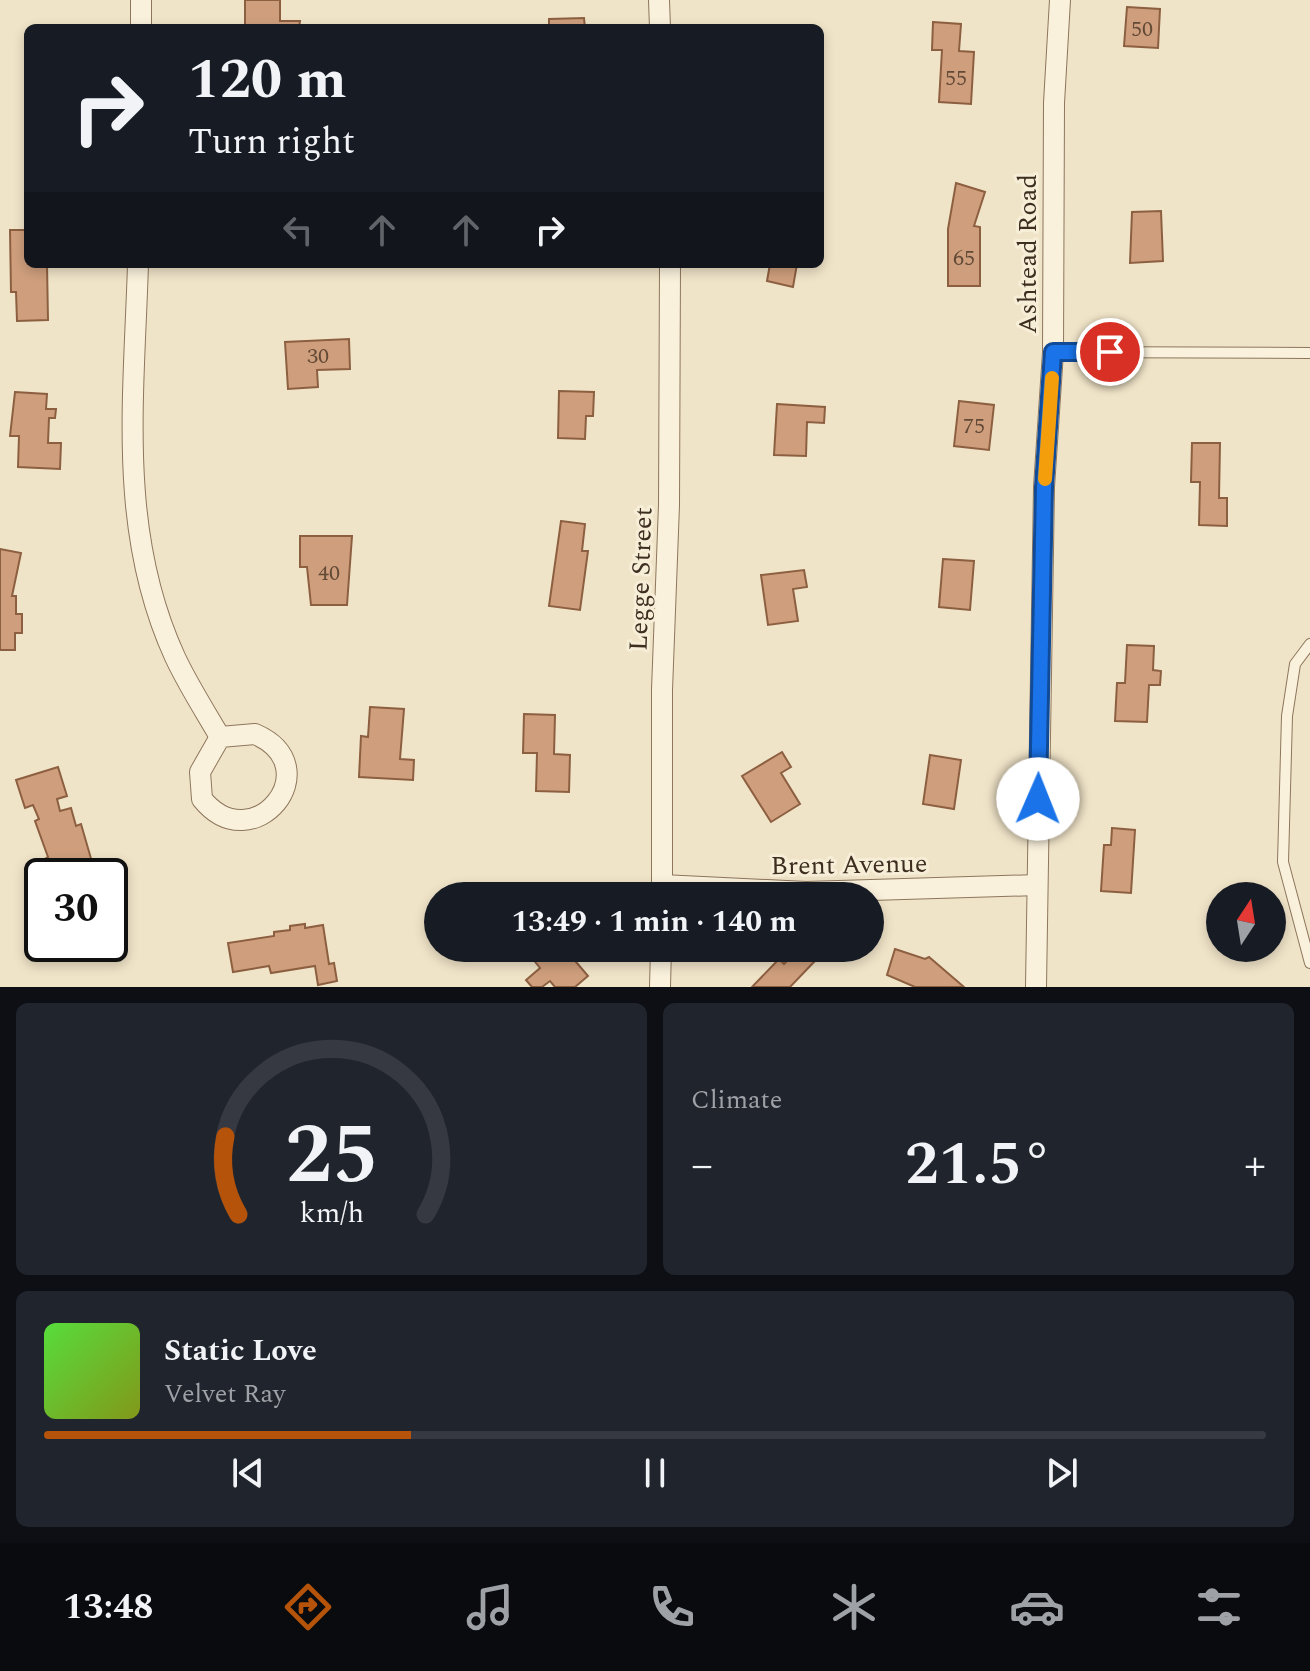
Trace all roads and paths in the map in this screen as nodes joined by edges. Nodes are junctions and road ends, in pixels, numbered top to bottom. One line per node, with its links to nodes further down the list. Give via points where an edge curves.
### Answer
1 (141, 0): 4 (street)
2 (659, 0): 5 (street)
3 (1060, 0): 8 (street, Ashtead Road)
4 (141, 24)
5 (660, 24)
6 (138, 268): 11 (street, via 131,420 137,528 166,634)
7 (670, 268): 12 (street, Legge Street)
8 (1053, 352): 9 (lane); 13 (street, Ashtead Road, via 1044,487)
9 (1310, 353)
10 (1310, 644): 16 (lane, via 1295,664 1287,716 1283,862)
11 (220, 737): 11 (street, via 255,734 280,753 285,790 269,811 237,820 218,814 202,799 200,772)
12 (662, 882)
13 (1037, 885): 14 (street, Brent Avenue); 18 (street, Ashtead Road)
14 (884, 890)
15 (661, 962): 17 (street)
16 (1310, 963)
17 (660, 987)
18 (1036, 987)

